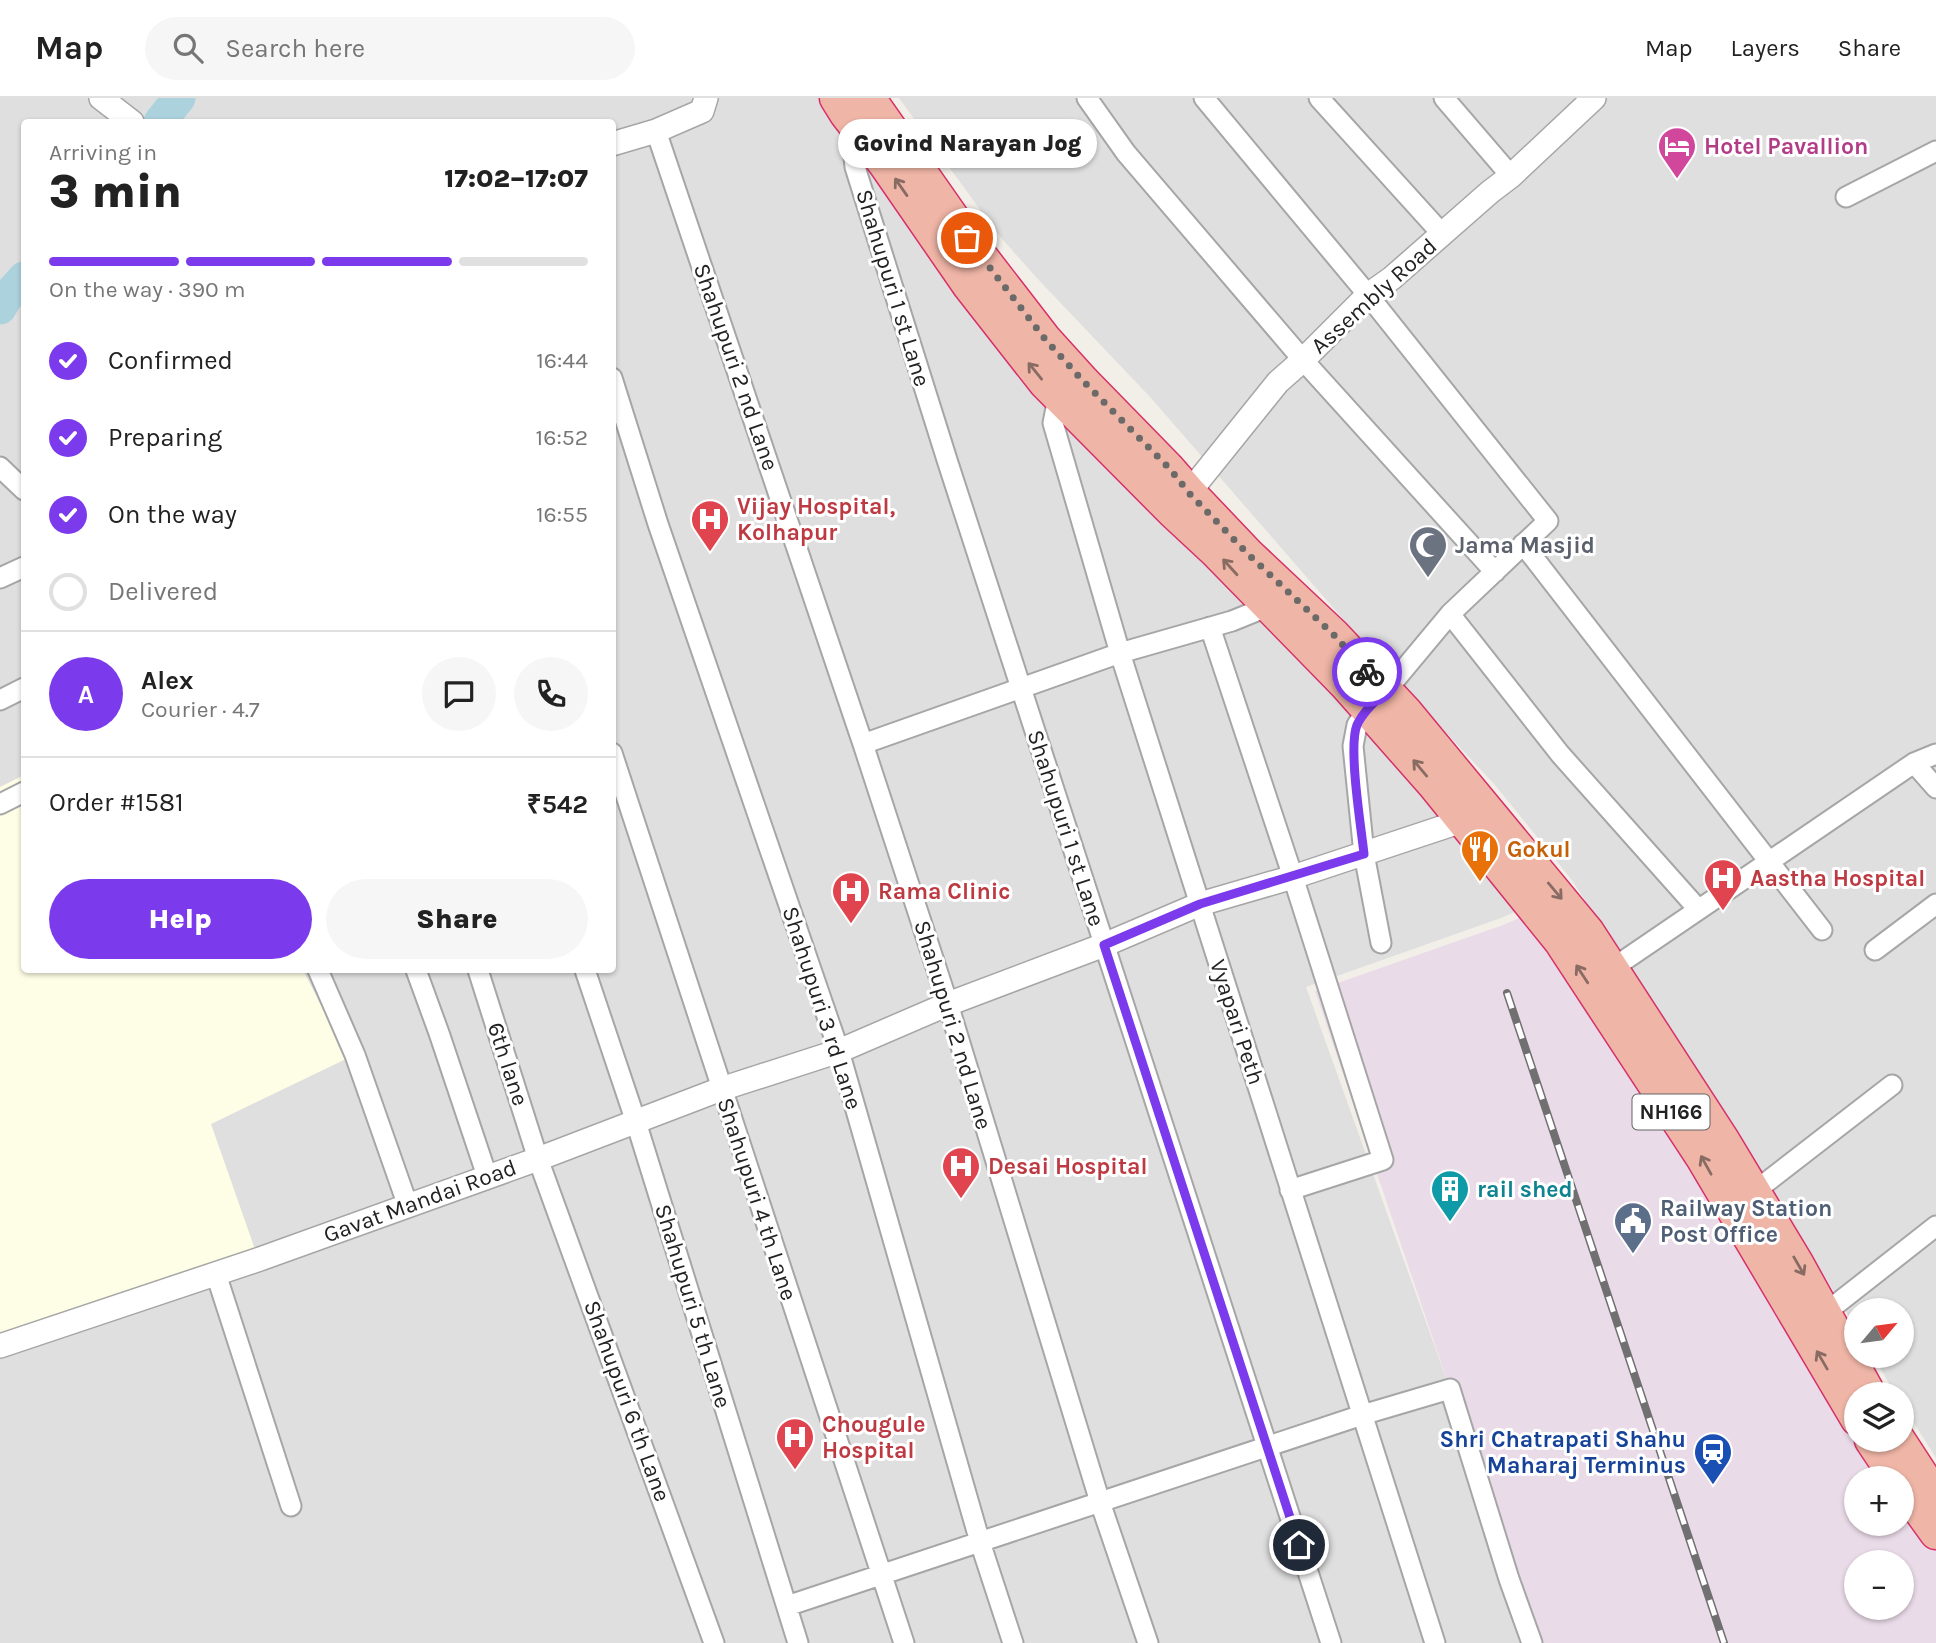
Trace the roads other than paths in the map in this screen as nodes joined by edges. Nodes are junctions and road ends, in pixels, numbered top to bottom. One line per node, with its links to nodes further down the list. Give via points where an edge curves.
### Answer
1 (101, 98): 10 (street)
2 (706, 98): 11 (street, via 702,111)
3 (836, 98): 12 (highway, NH166)
4 (869, 98): 24 (highway, NH166, via 1045,339 1170,469)
5 (1087, 98): 19 (street, via 1126,153)
6 (1204, 98): 18 (street)
7 (1319, 98): 17 (street)
8 (1444, 98): 15 (street)
9 (1594, 98): 15 (street, Assembly Road)
10 (128, 119)
11 (656, 131): 13 (street); 37 (street, Shahupuri 2 nd Lane)
12 (863, 134): 21 (highway, NH166, one-way to 12, via 969,286); 33 (street, Shahupuri 1 st Lane, via 853,147 855,167)
13 (616, 143)
14 (1936, 151): 16 (street)
15 (1511, 176): 17 (street, Assembly Road)
16 (1846, 197)
17 (1443, 235): 18 (street, Assembly Road)
18 (1368, 295): 19 (street, Assembly Road); 25 (street, via 1548,521)
19 (1303, 360): 24 (street, Assembly Road, via 1278,382); 27 (street)
20 (616, 391): 61 (street, Shahupuri 3 rd Lane)
21 (1058, 398): 24 (highway, NH166); 32 (street, Vyapari Peth, via 1053,424)
22 (0, 467): 23 (street)
23 (21, 487)
24 (1181, 503): 29 (highway, NH166, one-way to 24, via 1216,552); 36 (highway, NH166, via 1249,555 1334,635)
25 (1523, 544): 27 (street); 46 (street)
26 (21, 568): 28 (street)
27 (1494, 572): 30 (street)
28 (0, 578)
29 (1269, 606): 31 (street); 36 (highway, NH166, via 1345,684)
30 (1450, 614): 36 (street); 50 (street, via 1560,754)
31 (1210, 627): 32 (street); 47 (street)
32 (1120, 653): 33 (street); 48 (street, Vyapari Peth)
33 (1021, 689): 37 (street); 53 (street, Shahupuri 1 st Lane)
34 (21, 690): 35 (street)
35 (0, 700)
36 (1376, 701): 44 (highway, NH166, one-way to 36, via 1401,745); 45 (street, via 1357,725 1353,746); 55 (highway, NH166, one-way to 55, via 1444,757 1561,897)
37 (863, 744): 60 (street, Shahupuri 2 nd Lane)
38 (1936, 754): 39 (street)
39 (1914, 763): 41 (street); 46 (street)
40 (616, 766): 63 (street, Shahupuri 4 th Lane)
41 (1936, 788)
42 (21, 794): 43 (street)
43 (0, 804)
44 (1462, 821): 45 (street); 68 (highway, NH166, one-way to 44, via 1703,1159 1560,941)
45 (1364, 854): 47 (street); 52 (street)
46 (1768, 862): 50 (street); 51 (street)
47 (1293, 877): 48 (street); 67 (street, via 1383,1160)
48 (1200, 904): 53 (street); 67 (street, Vyapari Peth)
49 (1936, 904): 54 (street)
50 (1698, 909): 55 (street)
51 (1822, 930)
52 (1381, 943)
53 (1104, 945): 60 (street); 77 (street, Shahupuri 1 st Lane)
54 (1875, 950)
55 (1613, 968): 68 (highway, NH166, via 1723,1140)
56 (319, 973): 69 (street, via 355,1055)
57 (416, 973): 66 (street)
58 (479, 973): 65 (street, 6th lane)
59 (586, 973): 64 (street, Shahupuri 5 th Lane)
60 (948, 1004): 61 (street, Gavat Mandai Road); 80 (street, Shahupuri 2 nd Lane)
61 (839, 1051): 63 (street, Gavat Mandai Road); 84 (street, Shahupuri 3 rd Lane)
62 (1892, 1085): 68 (street)
63 (721, 1089): 64 (street, Gavat Mandai Road); 85 (street, Shahupuri 4 th Lane)
64 (636, 1122): 65 (street, Gavat Mandai Road); 86 (street, Shahupuri 5 th Lane)
65 (538, 1159): 66 (street, Gavat Mandai Road); 87 (street, Shahupuri 6 th Lane)
66 (487, 1177): 69 (street, Gavat Mandai Road)
67 (1290, 1190): 76 (street, Vyapari Peth)
68 (1743, 1200): 72 (highway, NH166, one-way to 72); 75 (highway, NH166, one-way to 68, via 1804,1328)
69 (408, 1206): 71 (street, Gavat Mandai Road)
70 (1936, 1226): 72 (street)
71 (216, 1274): 73 (street, Gavat Mandai Road); 82 (street)
72 (1825, 1314): 74 (highway, NH166)
73 (0, 1346)
74 (1863, 1382)
75 (1844, 1397)
76 (1362, 1415): 77 (street); 93 (street, Vyapari Peth); 94 (street, via 1450,1389)
77 (1267, 1447): 80 (street); 92 (street, Shahupuri 1 st Lane)
78 (1907, 1452): 79 (highway)
79 (1936, 1497)
80 (1100, 1502): 84 (street); 91 (street, Shahupuri 2 nd Lane)
81 (1914, 1503): 83 (highway)
82 (291, 1506)
83 (1936, 1533)
84 (980, 1542): 85 (street); 90 (street, Shahupuri 3 rd Lane)
85 (881, 1575): 86 (street); 89 (street, Shahupuri 4 th Lane)
86 (787, 1606): 88 (street, Shahupuri 5 th Lane)
87 (714, 1643)
88 (798, 1643)
89 (904, 1643)
90 (1013, 1643)
91 (1147, 1643)
92 (1331, 1643)
93 (1434, 1643)
94 (1532, 1643)

